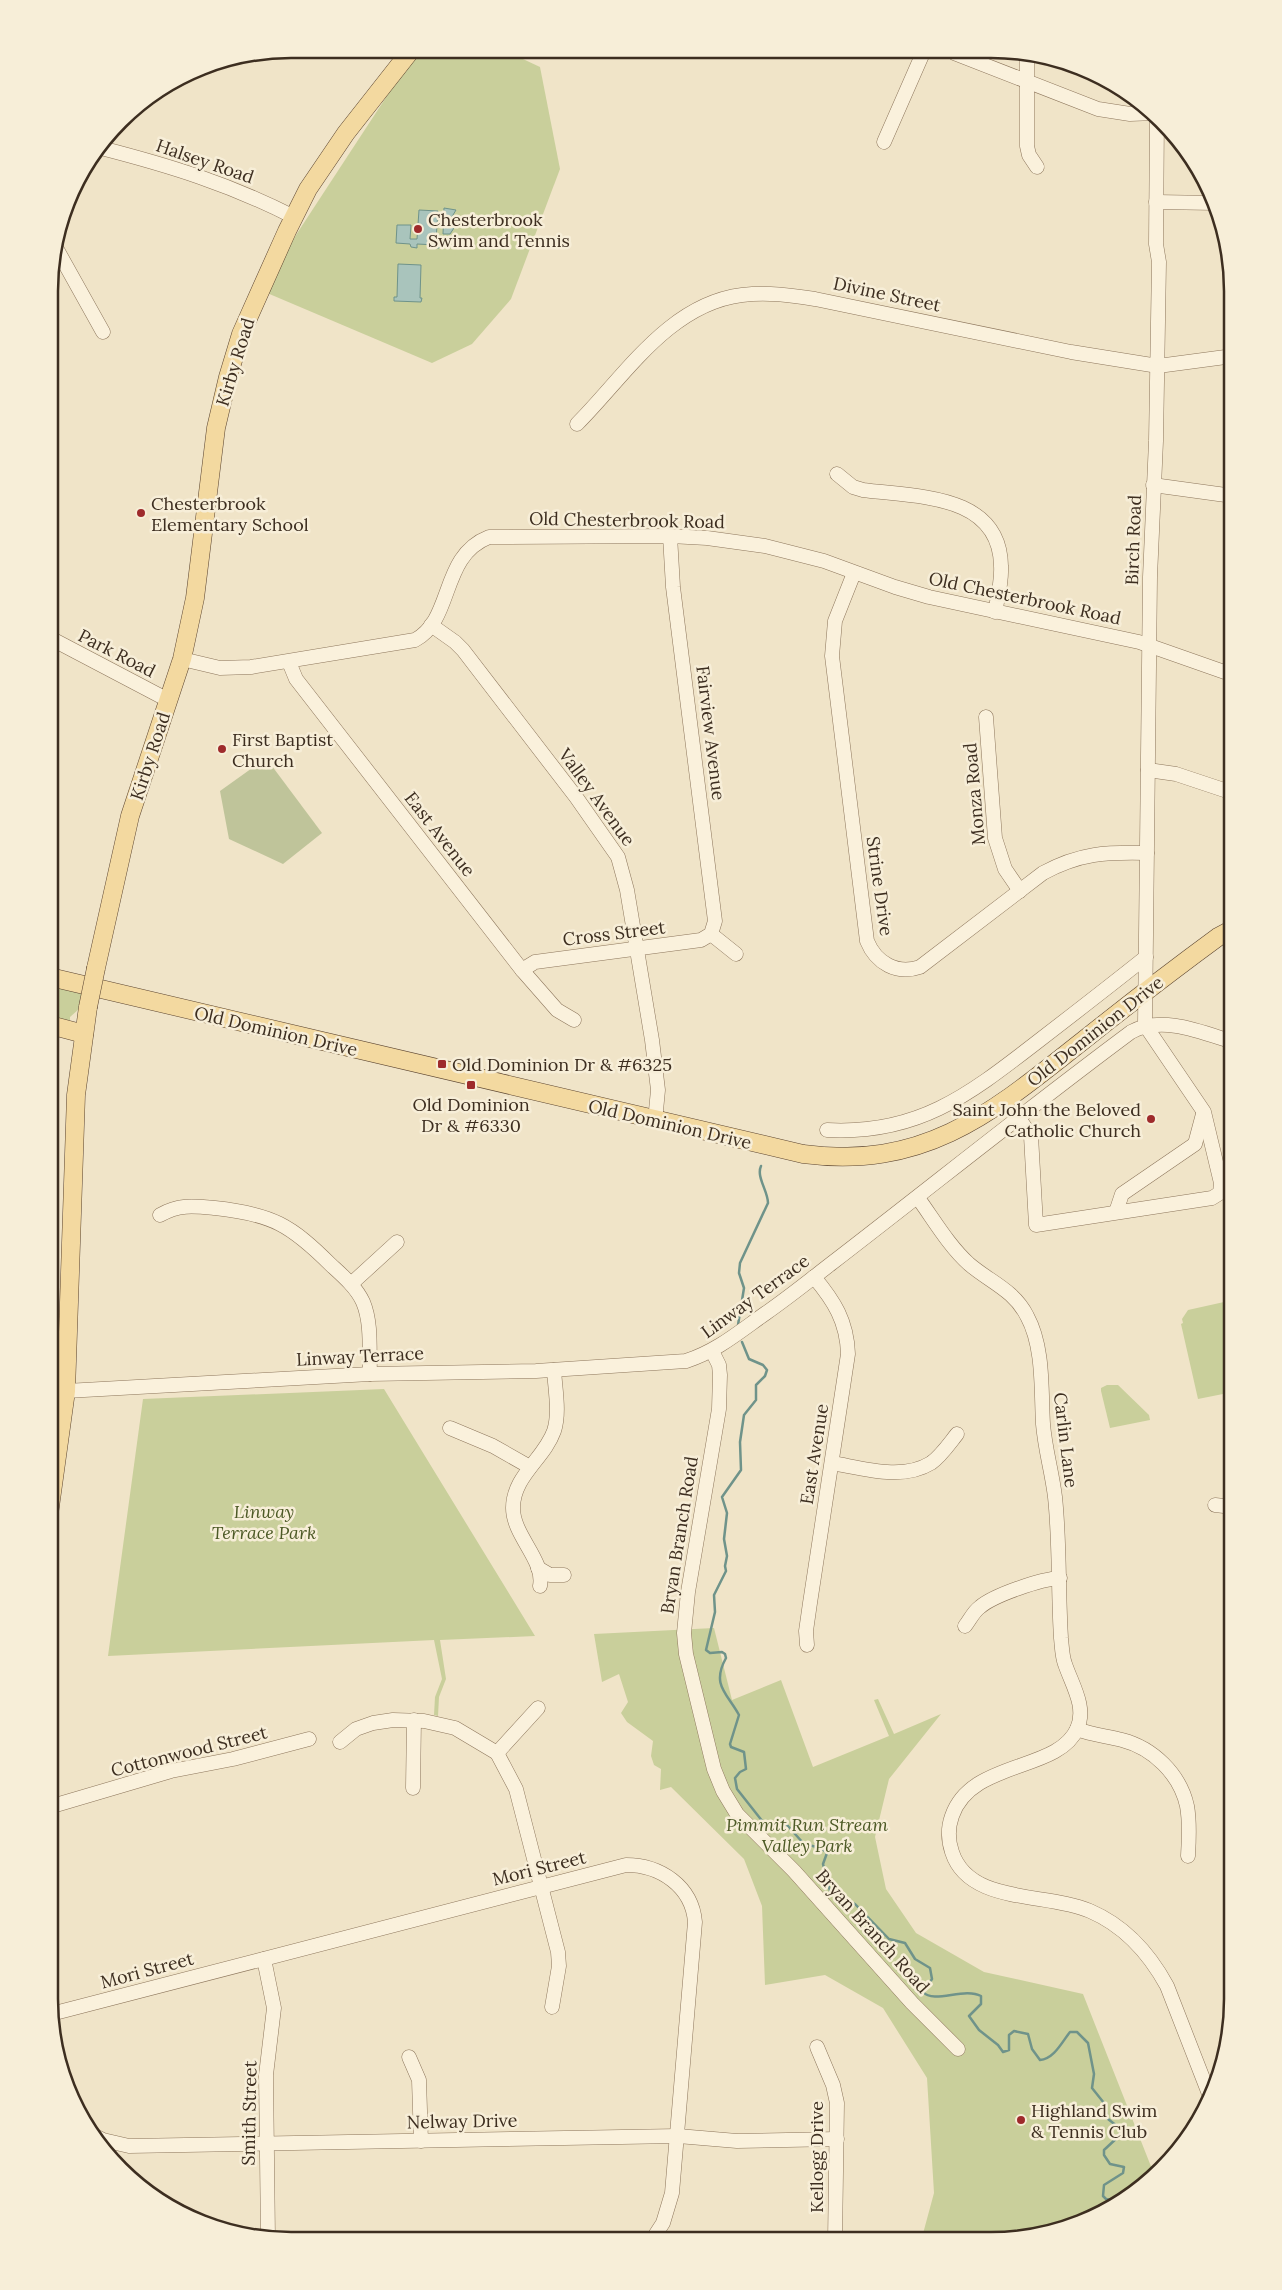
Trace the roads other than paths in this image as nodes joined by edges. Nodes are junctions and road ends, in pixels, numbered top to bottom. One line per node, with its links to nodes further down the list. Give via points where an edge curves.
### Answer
1 (406, 58): 13 (main road, Kirby Road, via 326,160)
2 (921, 58): 8 (street)
3 (967, 58): 5 (street)
4 (1027, 60): 5 (street)
5 (1027, 82): 6 (street, via 1098,109); 10 (street, via 1027,146)
6 (1144, 114)
7 (1156, 126): 11 (street, Birch Road)
8 (884, 142)
9 (106, 149): 13 (street, Halsey Road, via 211,180)
10 (1036, 167)
11 (1156, 202): 12 (street); 17 (street, Birch Road, via 1156,244 1160,262)
12 (1207, 203)
13 (294, 216): 28 (main road, Kirby Road, via 241,334 228,377 214,439 195,598)
14 (60, 255): 15 (street)
15 (103, 332)
16 (1224, 357): 17 (street, Divine Street)
17 (1158, 366): 18 (street, Divine Street, via 1070,352 815,299 782,294 742,295 711,303 682,318 640,356); 20 (street, Birch Road)
18 (577, 424)
19 (837, 474): 24 (street, via 848,484 863,490 951,502 982,519 1000,552 1001,578)
20 (1153, 485): 21 (street); 27 (street, Birch Road)
21 (1224, 495)
22 (670, 536): 23 (street, Old Chesterbrook Road, via 765,546); 25 (street, Old Chesterbrook Road, via 504,536 483,539 461,558); 37 (street, Fairview Avenue, via 673,586 715,921)
23 (854, 573): 24 (street, Old Chesterbrook Road, via 929,597); 36 (street, Strine Drive, via 835,622 832,656 870,950 893,968 920,967)
24 (995, 612): 27 (street, Old Chesterbrook Road)
25 (431, 625): 29 (street, Old Chesterbrook Road, via 422,636 407,642); 39 (street, Valley Avenue, via 463,650 618,857 623,868)
26 (58, 642): 31 (street, Park Road)
27 (1151, 646): 30 (street, Old Chesterbrook Road); 33 (street, Birch Road)
28 (182, 659): 29 (street, Old Chesterbrook Road, via 220,668); 31 (main road, Kirby Road)
29 (289, 662): 42 (street, East Avenue, via 296,680)
30 (1224, 672)
31 (168, 700): 48 (main road, Kirby Road, bridge, via 130,816)
32 (986, 717): 36 (street, Monza Road, via 995,838 1005,868)
33 (1148, 770): 34 (street, via 1176,774); 35 (street, Birch Road)
34 (1224, 790)
35 (1147, 853): 36 (street, Strine Drive, via 1109,852 1076,858 1043,873); 41 (street, Birch Road)
36 (1020, 890)
37 (711, 934): 39 (street, Cross Street, via 701,940); 40 (street)
38 (1224, 934): 44 (main road, Old Dominion Drive)
39 (638, 949): 42 (street, Cross Street, via 535,962); 52 (street, Valley Avenue, via 658,1090)
40 (736, 954)
41 (1146, 958): 44 (street, Birch Road); 53 (street, via 953,1102 892,1126)
42 (522, 970): 45 (street, East Avenue, via 557,1010)
43 (58, 979): 52 (main road, Old Dominion Drive)
44 (1146, 991): 46 (street, Birch Road); 52 (main road, Old Dominion Drive, via 984,1115 948,1135 914,1147 869,1157 825,1157)
45 (574, 1020)
46 (1145, 1025): 49 (street, Linway Terrace, via 1168,1024); 50 (street); 51 (street, Linway Terrace, via 1131,1032)
47 (58, 1027): 48 (main road)
48 (84, 1034): 63 (main road, Kirby Road, via 76,1095)
49 (1224, 1040)
50 (1204, 1112): 55 (street, via 1195,1144 1122,1194); 55 (street, via 1221,1183 1220,1193 1212,1198)
51 (1018, 1117): 54 (street, Linway Terrace); 55 (street, via 1031,1136 1036,1225)
52 (655, 1121)
53 (827, 1130)
54 (918, 1198): 58 (street, Linway Terrace); 73 (street, Carlin Lane, via 958,1253 1009,1292 1031,1323 1038,1351 1045,1440 1055,1497)
55 (1116, 1212)
56 (160, 1215): 59 (street, via 188,1206 244,1211 275,1220 307,1241)
57 (397, 1242): 59 (street)
58 (814, 1277): 60 (street, Linway Terrace); 67 (street, East Avenue, via 834,1300 848,1340)
59 (351, 1284): 62 (street, via 366,1315)
60 (712, 1351): 61 (street, Linway Terrace, via 672,1363); 91 (street, Bryan Branch Road, via 719,1365 719,1409 684,1633 686,1654 714,1770 738,1814)
61 (554, 1370): 62 (street, Linway Terrace); 68 (street, via 554,1429)
62 (370, 1374): 63 (street, Linway Terrace)
63 (66, 1391): 66 (main road, Kirby Road)
64 (450, 1428): 68 (street, via 493,1446)
65 (957, 1434): 67 (street, via 931,1463 908,1471)
66 (58, 1448)
67 (832, 1463): 76 (street, East Avenue, via 806,1631)
68 (530, 1467): 71 (street, via 515,1495 514,1518)
69 (1215, 1505): 70 (street)
70 (1224, 1506)
71 (538, 1568): 72 (street, via 550,1575); 74 (street)
72 (564, 1575)
73 (1060, 1578): 75 (street, via 1039,1580 988,1602 974,1613); 79 (street, Carlin Lane, via 1062,1652 1078,1698 1080,1720)
74 (540, 1586)
75 (966, 1626)
76 (807, 1645)
77 (538, 1708): 82 (street)
78 (414, 1720): 81 (street, via 373,1723 356,1729); 82 (street, via 455,1728); 83 (street)
79 (1077, 1729): 85 (street, via 1136,1745 1171,1773 1187,1808); 93 (street, via 1055,1751 968,1790 954,1808 950,1820 952,1853 964,1872 984,1887 1087,1910 1112,1923 1136,1942 1167,1986)
80 (309, 1739): 84 (street, Cottonwood Street, via 171,1771)
81 (340, 1742)
82 (497, 1753): 86 (street, via 516,1789)
83 (413, 1788)
84 (58, 1804)
85 (1188, 1856)
86 (541, 1887): 87 (street, Mori Street); 88 (street, via 558,1952 559,1966); 94 (street, Mori Street, via 626,1865 638,1865 666,1876 688,1898 695,1922)
87 (264, 1959): 89 (street, Mori Street); 98 (street, Smith Street, via 274,2008 266,2075)
88 (552, 2007)
89 (58, 2012)
90 (817, 2047): 95 (street, Kellogg Drive, via 833,2085)
91 (958, 2049)
92 (410, 2057): 97 (street, via 419,2080)
93 (1207, 2088)
94 (678, 2136): 95 (street, Nelway Drive, via 737,2141); 97 (street, Nelway Drive); 100 (street, Mori Street, via 672,2193 668,2210)
95 (837, 2139): 101 (street, Kellogg Drive)
96 (106, 2141): 98 (street, Nelway Drive, via 129,2146)
97 (421, 2141): 98 (street, Nelway Drive)
98 (267, 2144): 99 (street, Smith Street)
99 (268, 2231)
100 (656, 2232)
101 (835, 2232)

